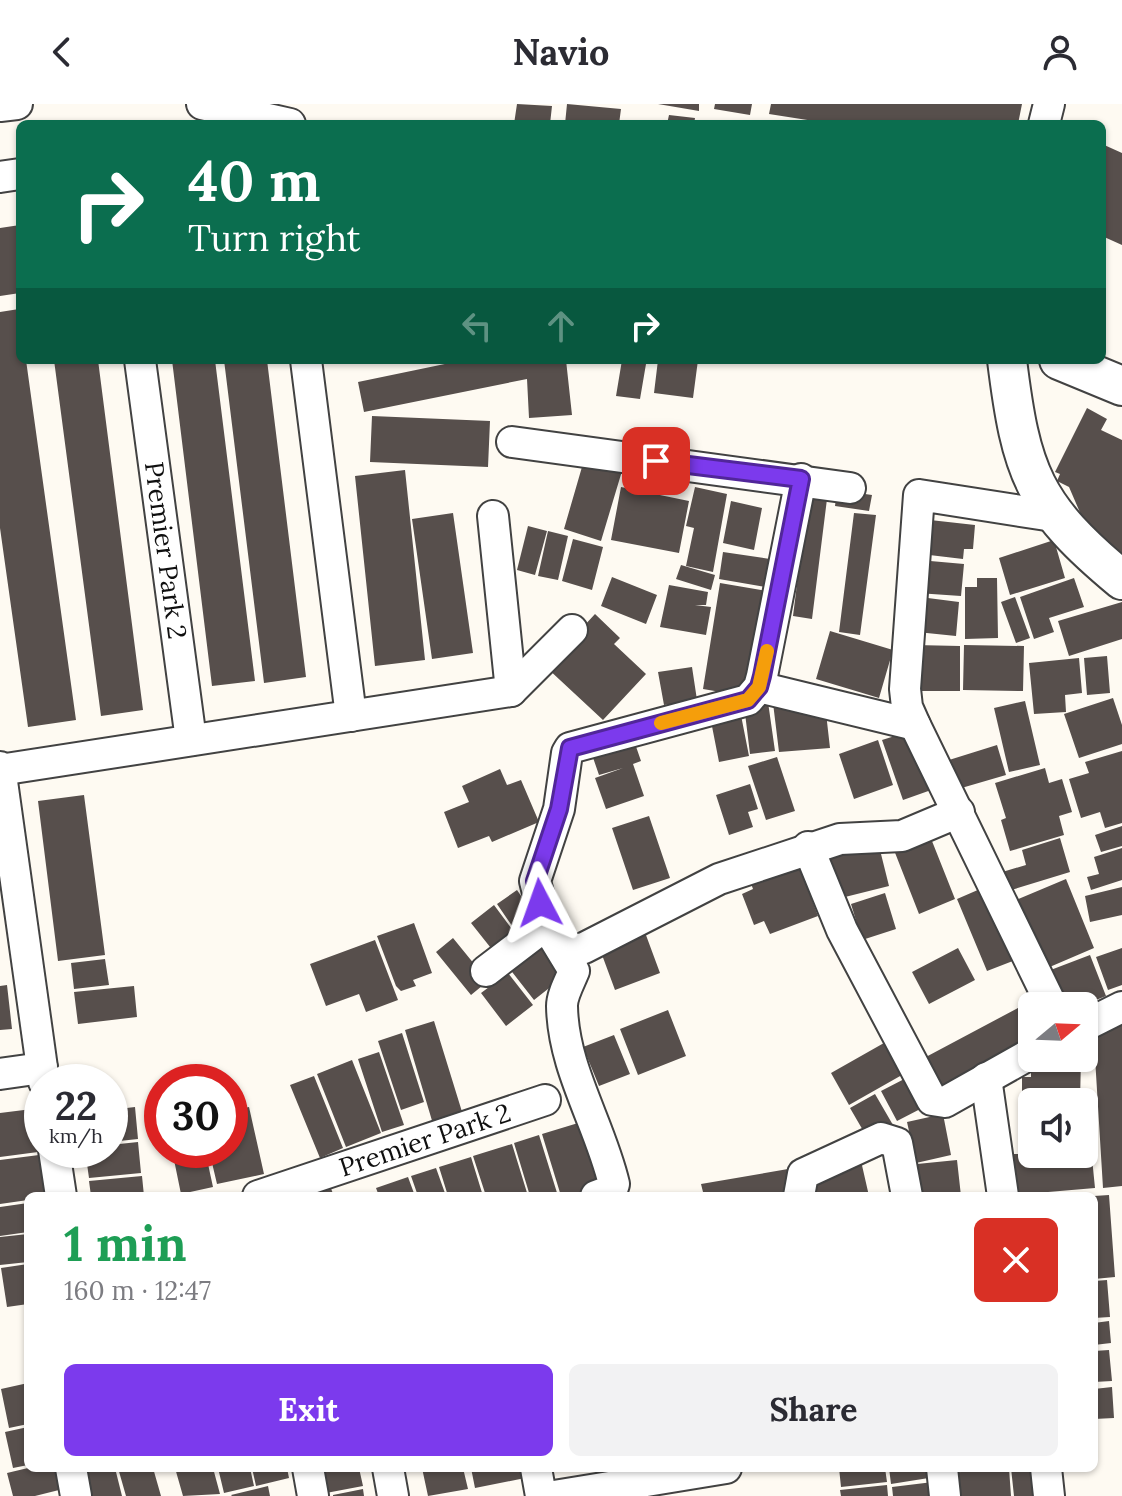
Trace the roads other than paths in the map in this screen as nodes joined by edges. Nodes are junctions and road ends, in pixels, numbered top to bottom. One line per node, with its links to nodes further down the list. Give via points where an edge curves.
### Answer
1 (17, 104): 3 (street)
2 (202, 104): 4 (street)
3 (0, 106)
4 (236, 107): 5 (street)
5 (277, 120)
6 (141, 364): 22 (street, Premier Park 2)
7 (307, 364): 20 (street)
8 (1008, 364): 15 (street, via 1022,451)
9 (1069, 364): 10 (street)
10 (1122, 386)
11 (512, 442): 12 (street)
12 (801, 479): 13 (street); 18 (street)
13 (850, 488)
14 (493, 516): 19 (street)
15 (1053, 516): 16 (street); 21 (street, via 919,495 905,689)
16 (1122, 580)
17 (572, 630): 19 (street)
18 (759, 687): 21 (street); 26 (street, via 748,700 570,748 559,809 535,881)
19 (511, 691): 20 (street)
20 (351, 716): 22 (street)
21 (915, 725): 24 (street)
22 (191, 740): 23 (street)
23 (0, 769): 32 (street)
24 (959, 812): 25 (street, via 902,836 840,839); 28 (street)
25 (808, 847): 26 (street, via 719,879 584,948 575,950); 35 (street, via 842,930 932,1100 945,1102)
26 (553, 936): 27 (street); 40 (street, via 574,971 562,1003 585,1106 614,1184)
27 (486, 971)
28 (1045, 992)
29 (1122, 1007): 30 (street)
30 (1098, 1019)
31 (1018, 1061): 35 (street)
32 (41, 1064)
33 (0, 1074): 34 (street)
34 (24, 1075)
35 (986, 1078): 43 (street)
36 (545, 1100): 39 (street, Premier Park 2)
37 (57, 1168): 38 (street)
38 (60, 1192)
39 (270, 1192)
40 (607, 1192)
41 (800, 1192): 42 (street, via 803,1174 881,1138 897,1143)
42 (906, 1192)
43 (1002, 1192)
44 (72, 1472): 52 (street)
45 (309, 1472): 53 (street)
46 (389, 1472): 54 (street)
47 (537, 1472): 55 (street)
48 (686, 1472): 51 (street)
49 (942, 1472): 57 (street)
50 (1046, 1472): 58 (street)
51 (621, 1490): 56 (street)
52 (76, 1496)
53 (313, 1496)
54 (393, 1496)
55 (541, 1496)
56 (554, 1496)
57 (945, 1496)
58 (1049, 1496)

